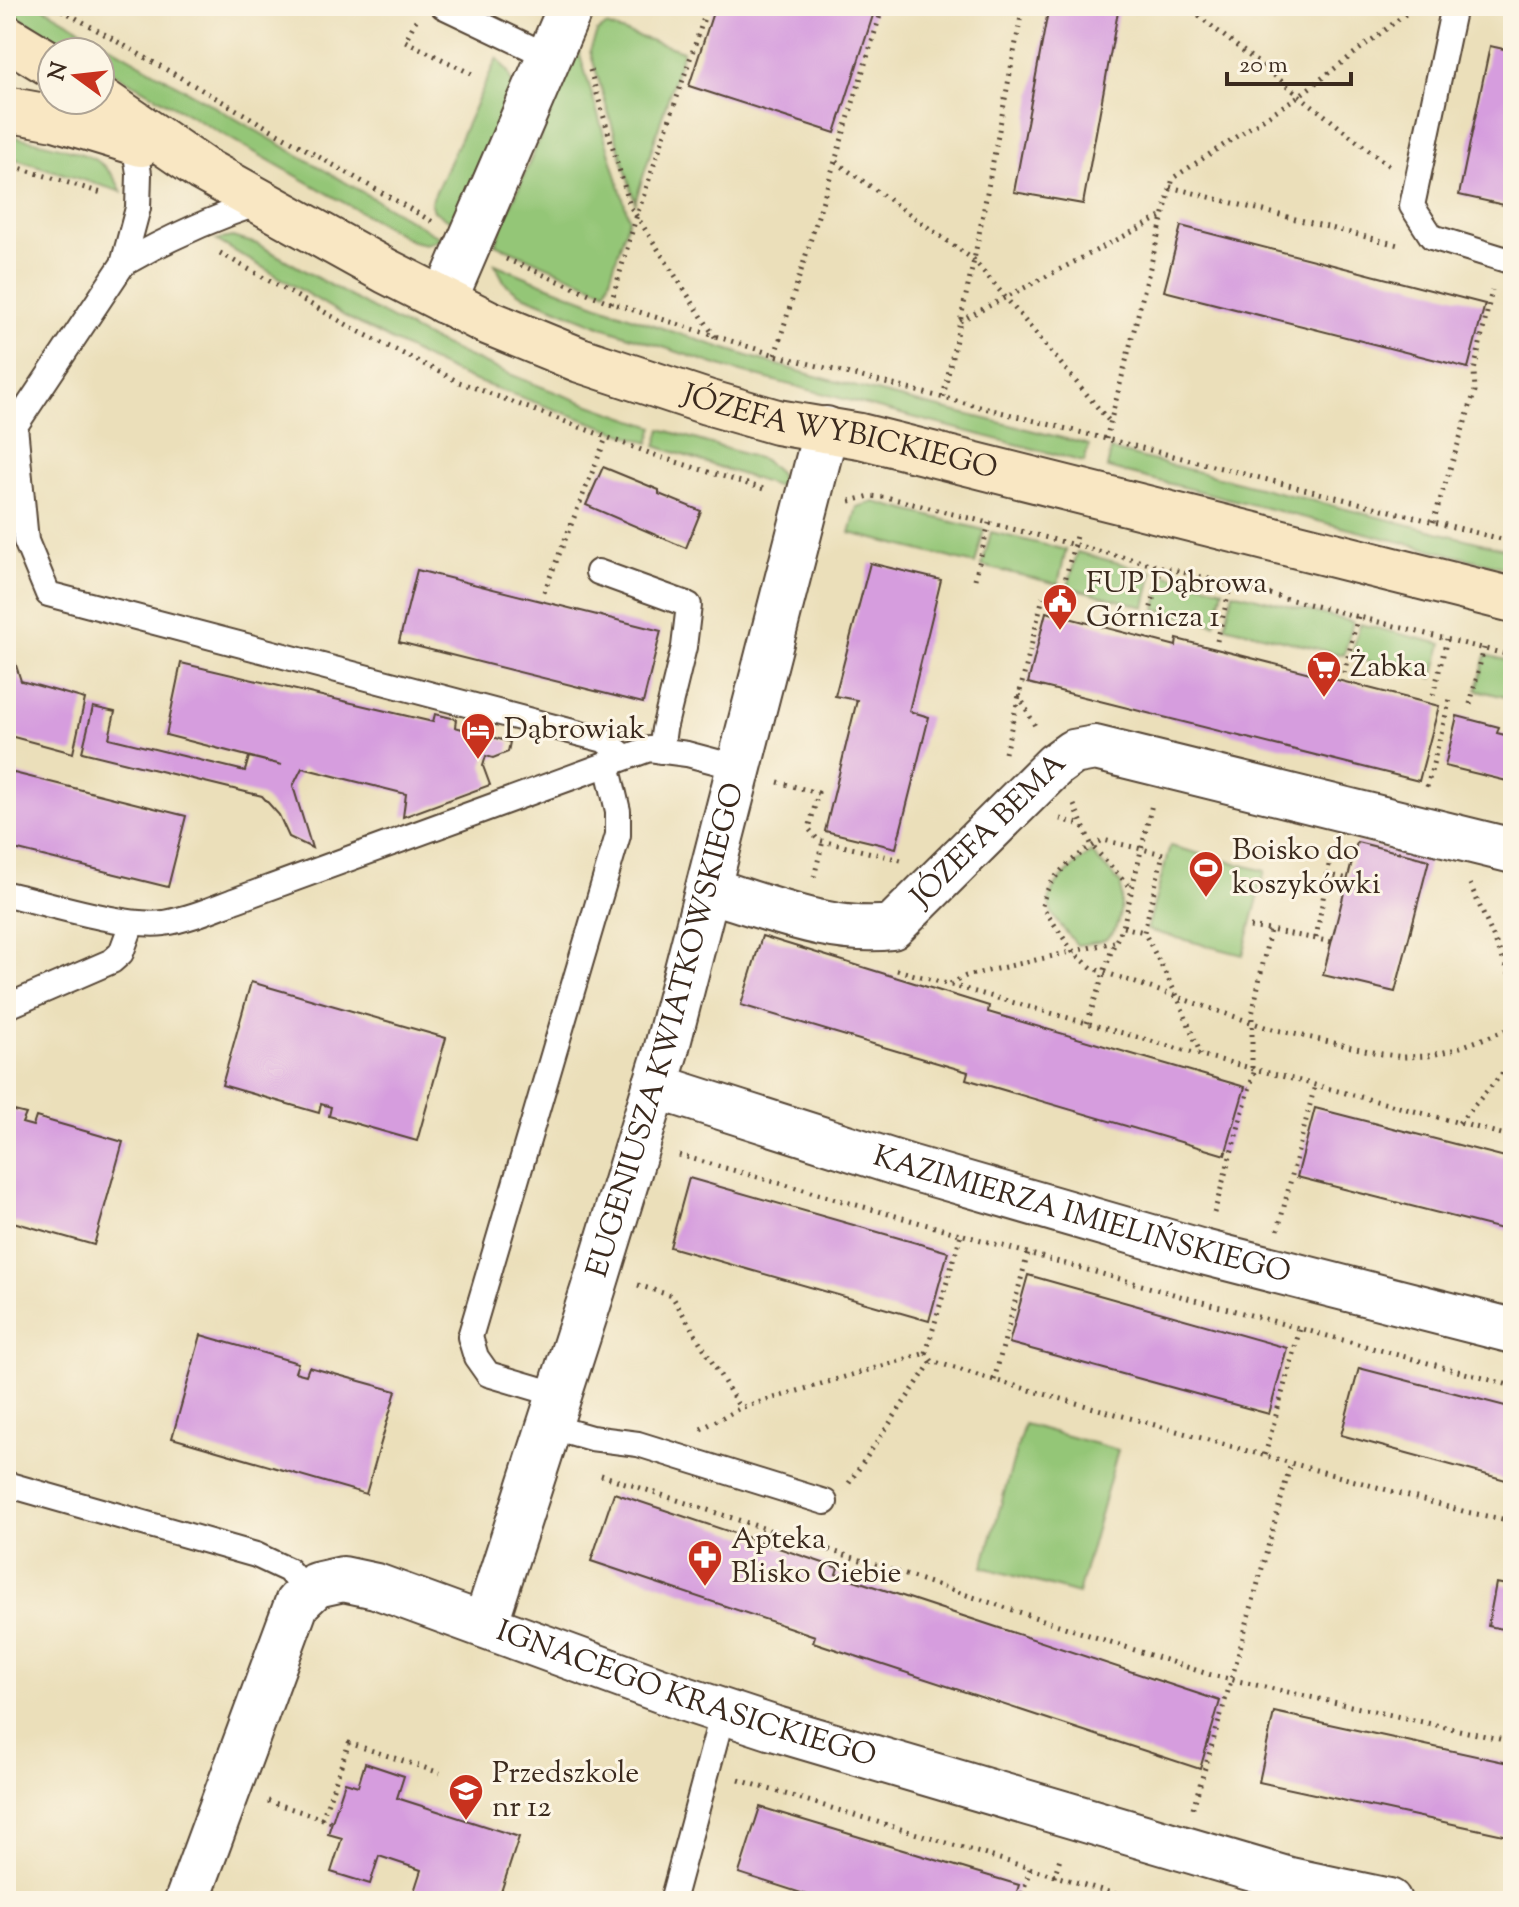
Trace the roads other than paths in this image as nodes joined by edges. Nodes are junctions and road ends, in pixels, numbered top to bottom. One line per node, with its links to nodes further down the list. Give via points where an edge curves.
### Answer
1 (443, 6): 6 (lane)
2 (1454, 6): 12 (lane, via 1412,206 1432,237)
3 (570, 9): 6 (street)
4 (6, 37): 5 (street)
5 (36, 55)
6 (550, 57): 14 (street)
7 (6, 109): 9 (street, JÓZEFA WYBICKIEGO)
8 (116, 110): 10 (street, JÓZEFA WYBICKIEGO)
9 (134, 141): 10 (street, JÓZEFA WYBICKIEGO); 13 (lane, via 138,208)
10 (202, 169): 11 (street, JÓZEFA WYBICKIEGO)
11 (262, 202): 13 (lane, via 181,231); 14 (street, JÓZEFA WYBICKIEGO)
12 (1506, 260)
13 (123, 264): 15 (lane)
14 (444, 301): 16 (street, JÓZEFA WYBICKIEGO, via 532,342 665,389 777,422)
15 (10, 424): 20 (lane, via 26,541 48,594 604,740)
16 (826, 429): 18 (street, JÓZEFA WYBICKIEGO); 21 (street, EUGENIUSZA KWIATKOWSKIEGO)
17 (598, 572): 19 (lane, via 689,605)
18 (1513, 600)
19 (661, 751): 20 (lane, via 649,749); 21 (lane)
20 (616, 760): 25 (lane, via 187,918); 29 (lane, via 618,835 470,1337 488,1374)
21 (739, 770): 23 (street, EUGENIUSZA KWIATKOWSKIEGO)
22 (1513, 851): 23 (street, JÓZEFA BEMA, via 1095,748 1073,752 1055,765 892,927 841,928)
23 (708, 890): 27 (street, EUGENIUSZA KWIATKOWSKIEGO)
24 (6, 894): 25 (lane)
25 (132, 923): 26 (lane, via 121,953 112,961)
26 (6, 1007)
27 (655, 1086): 28 (street, KAZIMIERZA IMIELIŃSKIEGO, via 1203,1252); 29 (street, EUGENIUSZA KWIATKOWSKIEGO)
28 (1513, 1331)
29 (554, 1411): 31 (lane, via 591,1438 638,1444); 33 (street, EUGENIUSZA KWIATKOWSKIEGO)
30 (6, 1484): 32 (lane, via 256,1555 288,1570)
31 (825, 1502)
32 (308, 1593): 33 (street, IGNACEGO KRASICKIEGO, via 316,1585 343,1579); 35 (street, via 297,1603)
33 (485, 1625): 34 (street, IGNACEGO KRASICKIEGO)
34 (723, 1712): 36 (lane); 37 (street, IGNACEGO KRASICKIEGO, via 1290,1880)
35 (187, 1901)
36 (672, 1901)
37 (1389, 1901)

